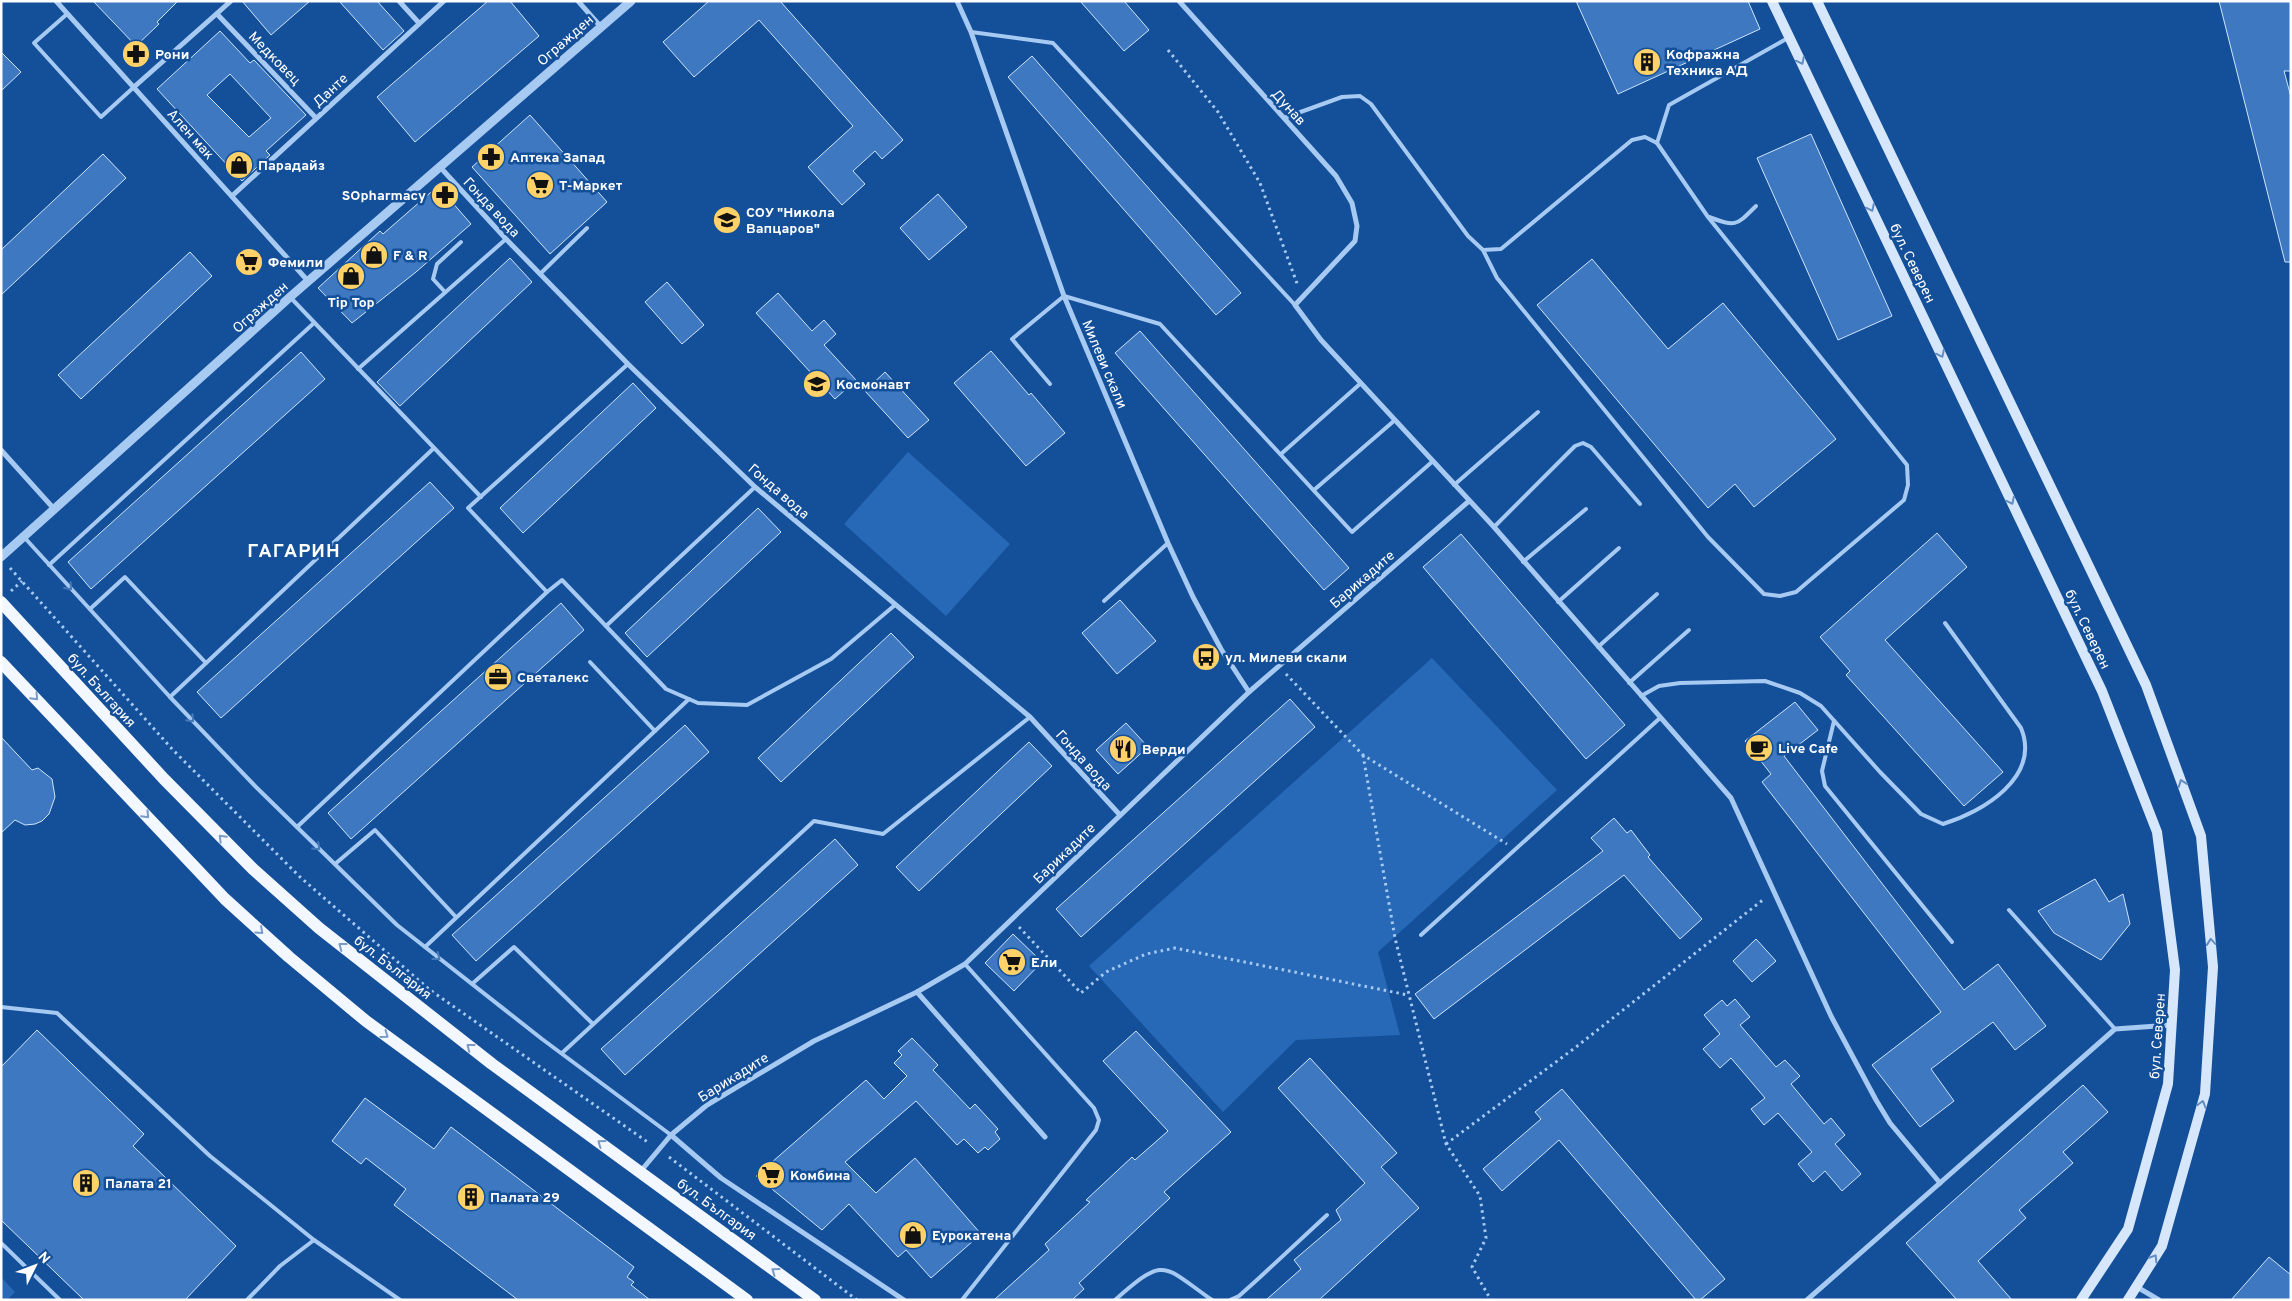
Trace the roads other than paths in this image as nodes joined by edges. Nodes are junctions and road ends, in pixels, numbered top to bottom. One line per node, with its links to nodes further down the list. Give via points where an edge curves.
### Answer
1 (56, 1): 11 (street, Ален мак)
2 (231, 1): 12 (street)
3 (399, 1): 13 (street)
4 (444, 1): 13 (street, Данте)
5 (578, 1): 14 (street)
6 (631, 1): 14 (street, Огражден)
7 (957, 1): 15 (street, Милеви скали)
8 (1179, 1): 19 (street, Дунав)
9 (1772, 1): 16 (main road, бул. Северен)
10 (1817, 1): 107 (main road, бул. Северен, one-way to 10, via 2162,1246 2205,1094 2213,967 2201,836 2146,685)
11 (67, 14): 17 (street, Ален мак); 17 (lane, via 34,43 101,117)
12 (217, 14): 17 (street); 18 (street, Медковец)
13 (419, 23): 18 (street, Данте)
14 (601, 27): 21 (street, Огражден)
15 (971, 32): 32 (street, Милеви скали); 34 (lane, via 1053,43)
16 (1790, 37): 20 (lane, via 1669,104); 97 (main road, бул. Северен, one-way to 97, via 2102,690 2157,832 2175,970)
17 (134, 87): 22 (street, Ален мак)
18 (316, 118): 22 (street, Данте)
19 (1284, 118): 28 (lane, via 1342,97 1360,96 1371,104 1468,236); 34 (street, Дунав, via 1336,176 1352,203 1357,226 1355,241)
20 (1657, 144): 24 (lane); 28 (lane, via 1645,137 1632,140 1501,249)
21 (440, 167): 26 (street, Гонда вода); 30 (street, Огражден)
22 (232, 196): 30 (street, Ален мак)
23 (1756, 206): 24 (lane, via 1730,225)
24 (1708, 217): 28 (lane, via 1907,465 1908,485 1904,500 1796,592 1780,596 1764,594 1708,537 1497,278)
25 (587, 228): 29 (lane)
26 (506, 239): 29 (street, Гонда вода); 31 (lane)
27 (461, 242): 31 (lane, via 437,264 432,279)
28 (1483, 250)
29 (540, 274): 36 (street, Гонда вода)
30 (308, 282): 33 (street, Огражден)
31 (445, 292): 37 (lane)
32 (1064, 296): 39 (lane, via 1012,339); 44 (lane, via 1160,324); 56 (street, Милеви скали)
33 (290, 298): 35 (lane); 53 (street, Огражден)
34 (1295, 305): 38 (street, via 1321,340)
35 (314, 324): 37 (lane); 60 (lane)
36 (628, 364): 47 (street, Гонда вода); 49 (lane)
37 (358, 369): 42 (lane)
38 (1361, 383): 41 (street); 44 (lane)
39 (1050, 384)
40 (1538, 412): 46 (lane)
41 (1395, 420): 45 (street); 48 (lane)
42 (434, 448): 49 (lane); 74 (lane)
43 (1, 450): 53 (street)
44 (1281, 454): 48 (lane)
45 (1433, 461): 46 (street); 48 (lane, via 1352,532)
46 (1454, 485): 50 (street)
47 (755, 487): 66 (street, Гонда вода); 69 (lane)
48 (1314, 490)
49 (481, 497): 61 (lane, via 468,508)
50 (1469, 501): 54 (street); 76 (street, Барикадите)
51 (1640, 504): 54 (lane, via 1591,446 1583,443 1575,446)
52 (1586, 509): 59 (lane)
53 (56, 510): 55 (street, Огражден)
54 (1494, 527): 59 (street)
55 (24, 538): 58 (street, Огражден); 60 (lane)
56 (1168, 542): 63 (lane); 76 (street, Милеви скали, via 1221,649)
57 (1619, 548): 65 (lane)
58 (1, 557)
59 (1523, 562): 65 (street)
60 (50, 565): 67 (lane, one-way to 67)
61 (547, 592): 69 (lane, via 562,580); 85 (lane)
62 (1657, 594): 71 (lane)
63 (1104, 601)
64 (1, 602): 102 (main road, бул. България, one-way to 64, via 492,1064 319,928 260,876 164,779)
65 (1558, 602): 71 (street)
66 (895, 604): 79 (lane, via 831,660 747,705 698,703); 80 (street, Гонда вода)
67 (90, 609): 74 (lane, via 125,577); 78 (lane)
68 (1945, 623): 82 (lane, via 2026,741 2025,759 2014,779 1998,796 1961,819 1943,824 1920,814)
69 (606, 626): 79 (lane, via 666,689)
70 (1689, 630): 75 (lane)
71 (1598, 647): 75 (street)
72 (1, 662): 111 (main road, one-way to 111, via 225,899 288,957 366,1021)
73 (590, 662): 83 (lane)
74 (206, 663): 78 (lane)
75 (1629, 683): 77 (street)
76 (1249, 692): 84 (street, Барикадите)
77 (1641, 696): 81 (street); 82 (lane, via 1659,686 1680,682 1765,681 1800,693 1822,706)
78 (170, 697): 85 (lane, one-way to 85)
79 (689, 699): 83 (lane)
80 (1030, 717): 84 (street, Гонда вода); 96 (lane, via 883,834 814,821)
81 (1660, 718): 89 (lane); 103 (street, via 1731,798 1831,1016 1876,1100 1890,1123)
82 (1834, 721): 90 (lane, via 1822,771 1825,786)
83 (655, 731): 88 (lane)
84 (1120, 816): 92 (street, Барикадите)
85 (297, 828): 86 (lane, one-way to 86)
86 (335, 864): 88 (lane, via 375,830); 91 (lane)
87 (2008, 910): 98 (lane)
88 (456, 917): 91 (lane)
89 (1421, 935)
90 (1952, 942)
91 (424, 947): 93 (lane, one-way to 93)
92 (965, 964): 94 (street, Барикадите); 114 (lane, via 1094,1108 1099,1120 1096,1130)
93 (472, 984): 96 (lane, via 514,947); 99 (lane)
94 (917, 992): 100 (street, Барикадите, via 814,1041 707,1105); 101 (street)
95 (1, 1007): 105 (lane, via 57,1013 210,1156)
96 (593, 1024): 99 (lane)
97 (2171, 1025): 98 (street); 119 (main road, бул. Северен, via 2168,1084 2128,1229)
98 (2115, 1029): 103 (street)
99 (562, 1054): 100 (lane)
100 (671, 1135): 102 (street, Барикадите); 113 (street, via 721,1178)
101 (1045, 1137)
102 (640, 1172): 112 (main road, бул. България, one-way to 102)
103 (1940, 1183): 118 (street)
104 (1327, 1215): 117 (lane, via 1239,1296)
105 (314, 1240): 109 (lane, via 280,1266); 110 (lane)
106 (1, 1242): 108 (lane)
107 (2136, 1287): 120 (main road, бул. Северен); 121 (street)
108 (60, 1300)
109 (248, 1300)
110 (400, 1300)
111 (747, 1300)
112 (815, 1300)
113 (904, 1300)
114 (962, 1300)
115 (1115, 1300): 116 (lane, via 1154,1270 1166,1269)
116 (1212, 1300)
117 (1230, 1300)
118 (1807, 1300)
119 (2081, 1300)
120 (2128, 1300)
121 (2159, 1300)

